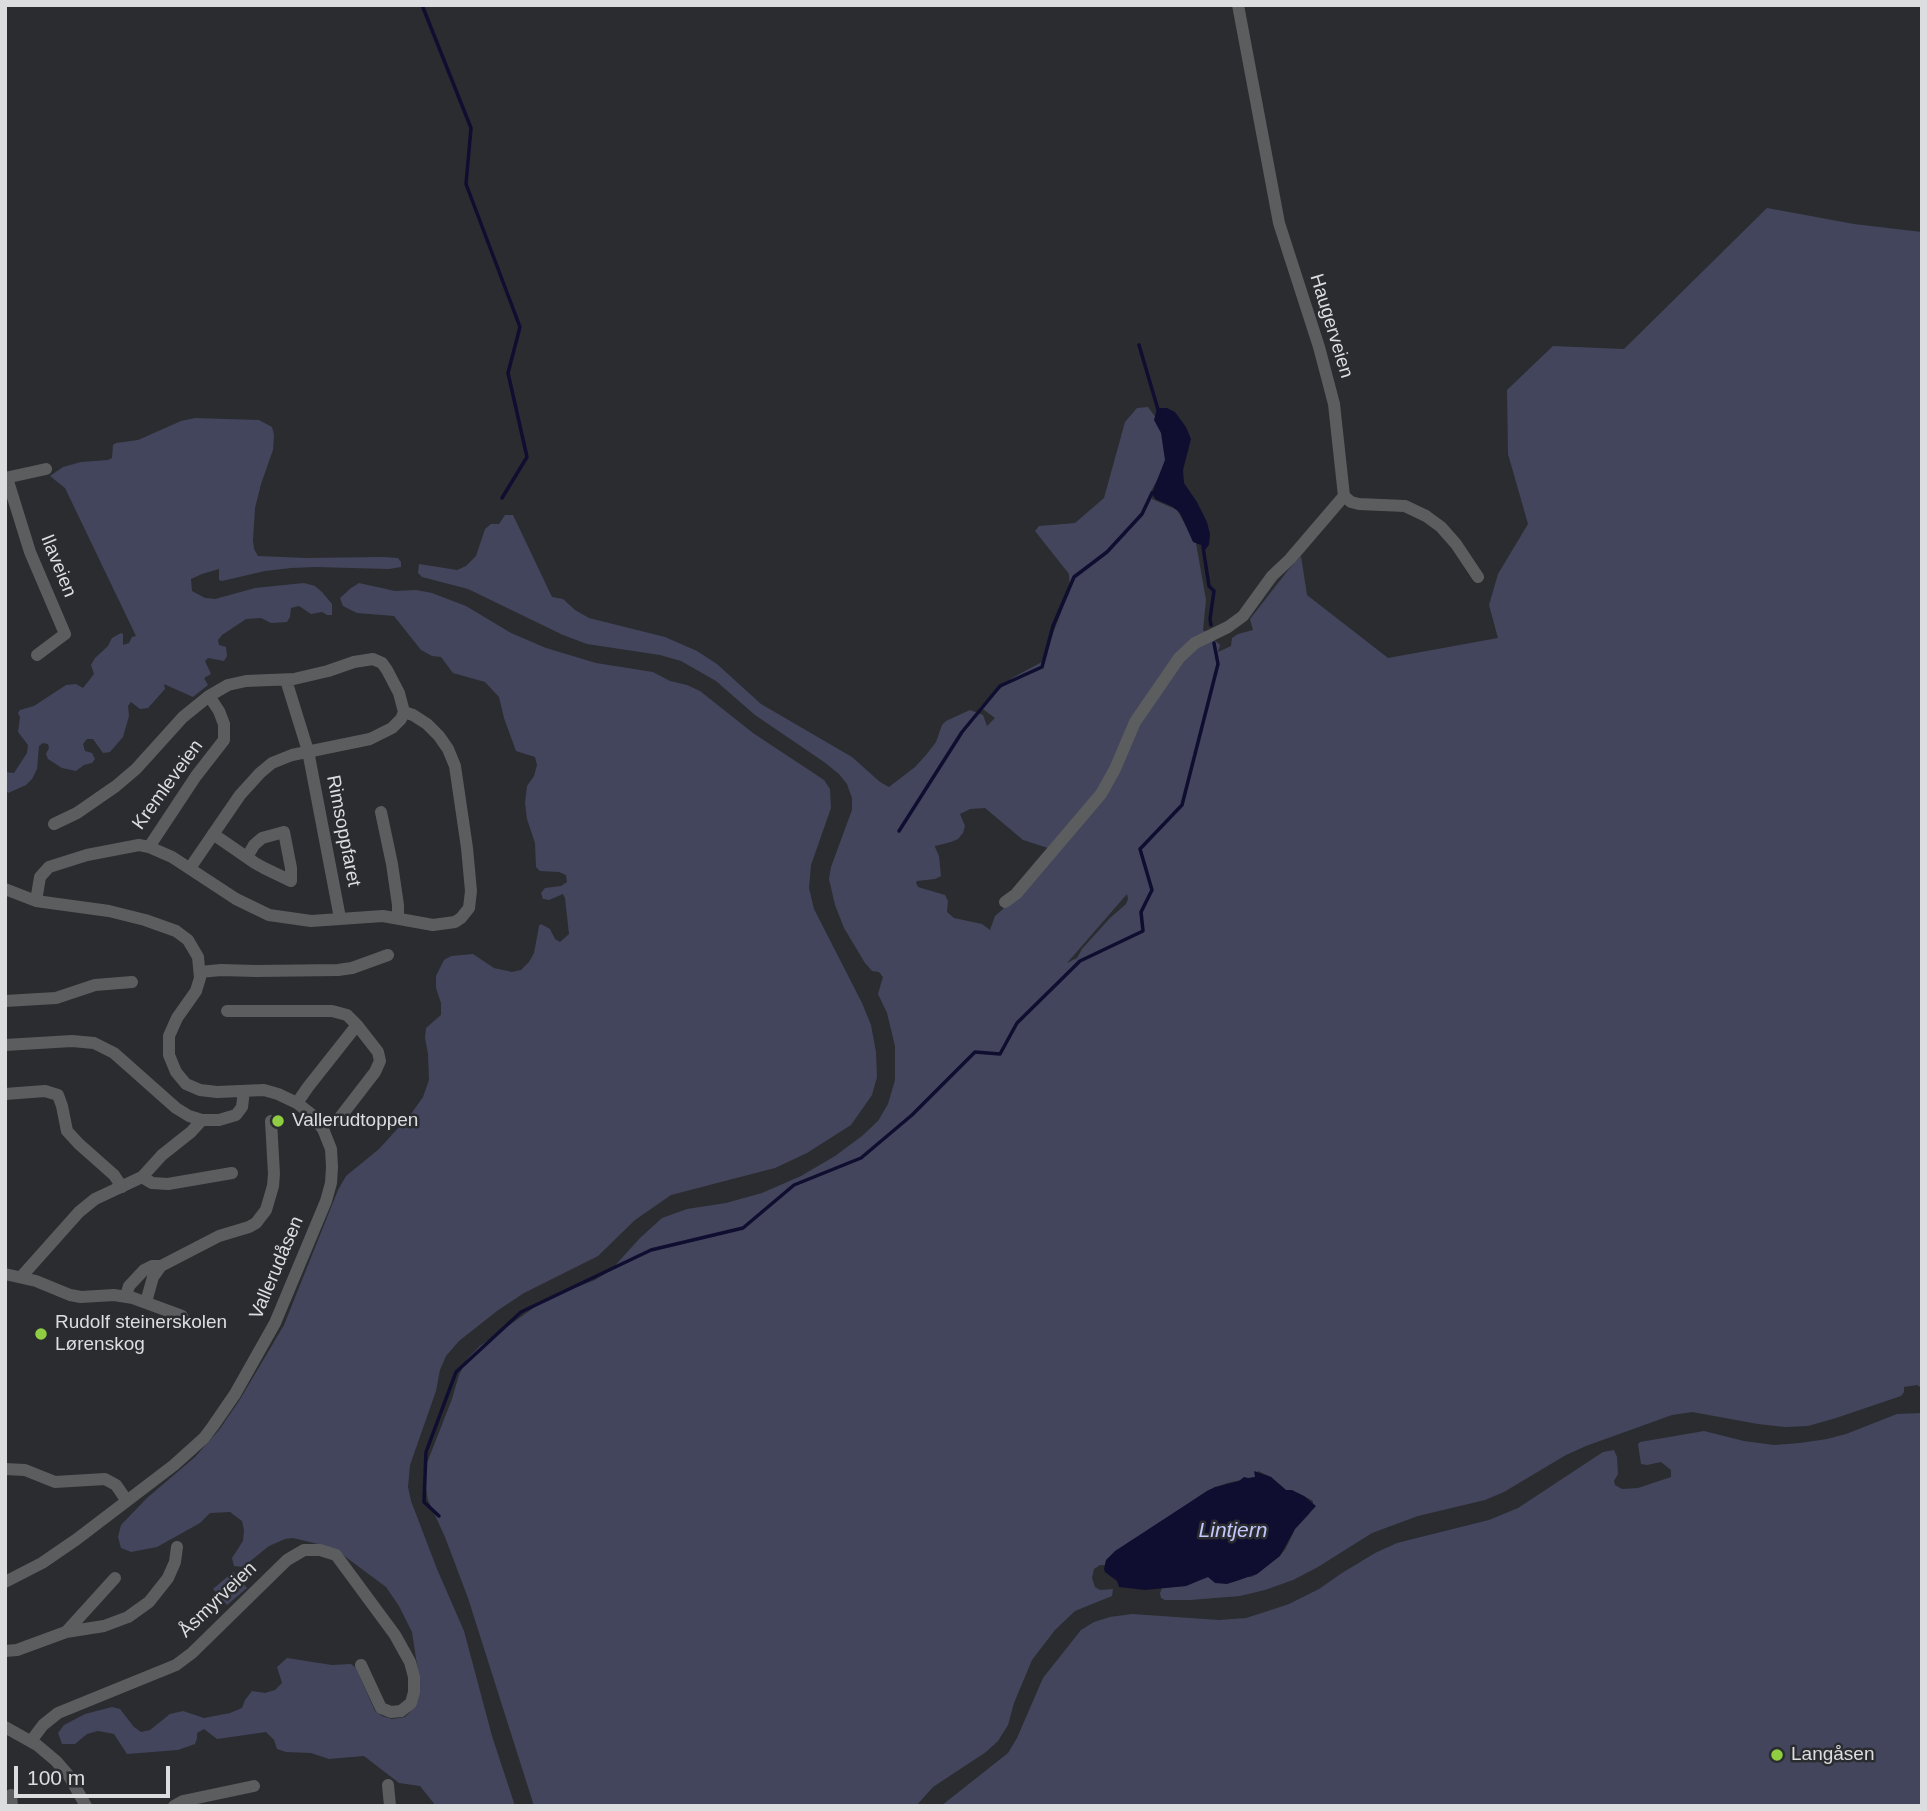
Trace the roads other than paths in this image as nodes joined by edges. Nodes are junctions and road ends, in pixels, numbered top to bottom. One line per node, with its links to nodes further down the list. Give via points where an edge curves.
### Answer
1 (1238, 5): 4 (street, Haugerveien, via 1279,223 1334,404)
2 (46, 469): 3 (street)
3 (6, 478): 6 (street, Ilaveien, via 30,552 65,634)
4 (1344, 496): 5 (street, via 1359,504 1405,506 1426,516 1441,527); 19 (street, via 1242,615 1179,658 1135,722 1101,794)
5 (1478, 577)
6 (37, 655)
7 (286, 680): 8 (street, Kremleveien, via 235,683); 9 (street, Kremleveien, via 373,659 387,670); 10 (street, Rimsoppfaret)
8 (209, 696): 12 (street, Kremleveien, via 116,786); 14 (street, Kremleveien, via 224,724 223,740)
9 (404, 712): 10 (street, Rimsoppfaret, via 392,728 374,737); 21 (street, via 433,730 452,757 471,891 469,908 455,922 425,925)
10 (308, 751): 13 (street, Rimsoppfaret, via 266,767); 20 (street, Rimsoppfaret)
11 (381, 812): 21 (street)
12 (54, 824)
13 (213, 834): 15 (street); 16 (street, Rimsoppfaret)
14 (149, 847): 16 (street); 18 (street, Kremleveien, via 107,850 49,867 40,877)
15 (247, 857)
16 (190, 868): 20 (street, via 269,915 302,920)
17 (5, 889): 18 (street)
18 (36, 901): 23 (street, via 109,911 167,928 192,945)
19 (1005, 902)
20 (340, 918): 21 (street)
21 (398, 918)
22 (388, 955): 23 (street, via 338,970)
23 (200, 972): 29 (street, Vallerudåsen, via 196,991 171,1030 170,1061 194,1088)
24 (132, 982): 25 (street, via 95,985 56,998)
25 (5, 1001)
26 (227, 1011): 27 (street, via 332,1012 347,1015)
27 (357, 1025): 31 (street); 33 (street, via 380,1061)
28 (5, 1045): 32 (street, via 94,1043 114,1054 176,1108)
29 (244, 1091): 31 (street, Vallerudåsen, via 271,1091); 32 (street, via 236,1115)
30 (5, 1094): 37 (street, via 45,1091 58,1095 67,1131)
31 (297, 1103): 45 (street, Vallerudåsen, via 323,1129 331,1149 331,1183 283,1306 213,1426 185,1456)
32 (202, 1120): 36 (street)
33 (338, 1120)
34 (271, 1121): 38 (street, via 273,1186 260,1218)
35 (232, 1173): 36 (street, via 168,1184)
36 (142, 1177): 37 (street)
37 (122, 1187): 40 (street, via 79,1212)
38 (161, 1266): 41 (street, via 144,1270); 42 (street)
39 (5, 1274): 40 (street)
40 (21, 1277): 41 (street, via 81,1297)
41 (126, 1296): 42 (street)
42 (146, 1302): 43 (street)
43 (182, 1316)
44 (5, 1469): 45 (street, via 25,1470 55,1482 109,1480)
45 (127, 1501): 48 (street, Vallerudåsen, via 60,1552)
46 (177, 1547): 49 (street, via 168,1578 149,1602 114,1624)
47 (115, 1578): 49 (street)
48 (5, 1583)
49 (66, 1632): 50 (street)
50 (5, 1651)
51 (360, 1665): 53 (street, Åsmyrveien, via 381,1708 401,1711 411,1703 414,1677 395,1635 336,1555 304,1550 287,1560 176,1665 58,1713)
52 (5, 1727): 53 (street)
53 (31, 1741): 56 (street, via 69,1776)
54 (388, 1785): 58 (street)
55 (254, 1786): 57 (street)
56 (86, 1806)
57 (174, 1806)
58 (390, 1806)

